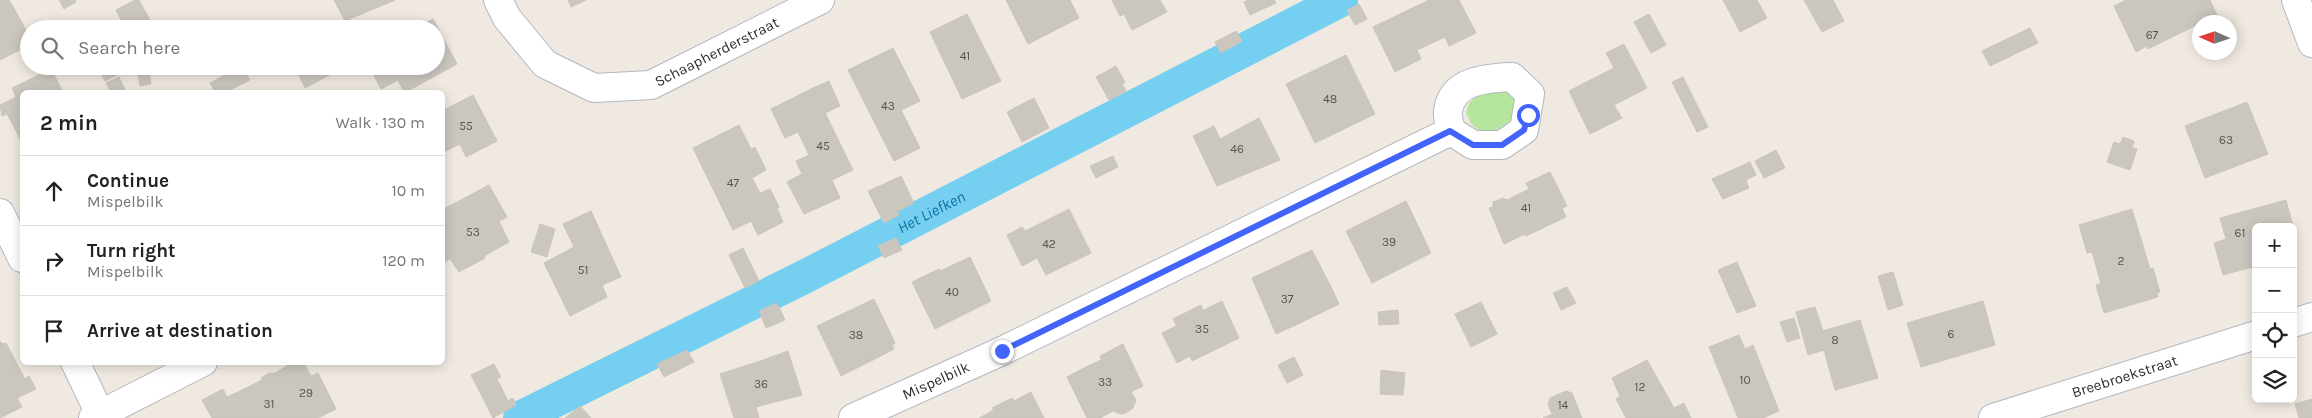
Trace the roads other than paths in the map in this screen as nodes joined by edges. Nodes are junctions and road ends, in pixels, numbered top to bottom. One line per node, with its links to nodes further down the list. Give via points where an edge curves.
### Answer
1 (498, 0): 2 (street, Schaapherderstraat, via 507,18 545,64 594,88 651,85)
2 (820, 0)
3 (2296, 0): 4 (street)
4 (2312, 43)
5 (1450, 131): 14 (street, Mispelbilk, via 1010,347)
6 (0, 213): 7 (street)
7 (20, 254)
8 (2312, 317): 9 (street)
9 (2297, 322)
10 (2252, 336): 15 (street, Breebroekstraat)
11 (75, 365): 13 (street)
12 (197, 365): 13 (street)
13 (97, 416)
14 (853, 418)
15 (1993, 418)

